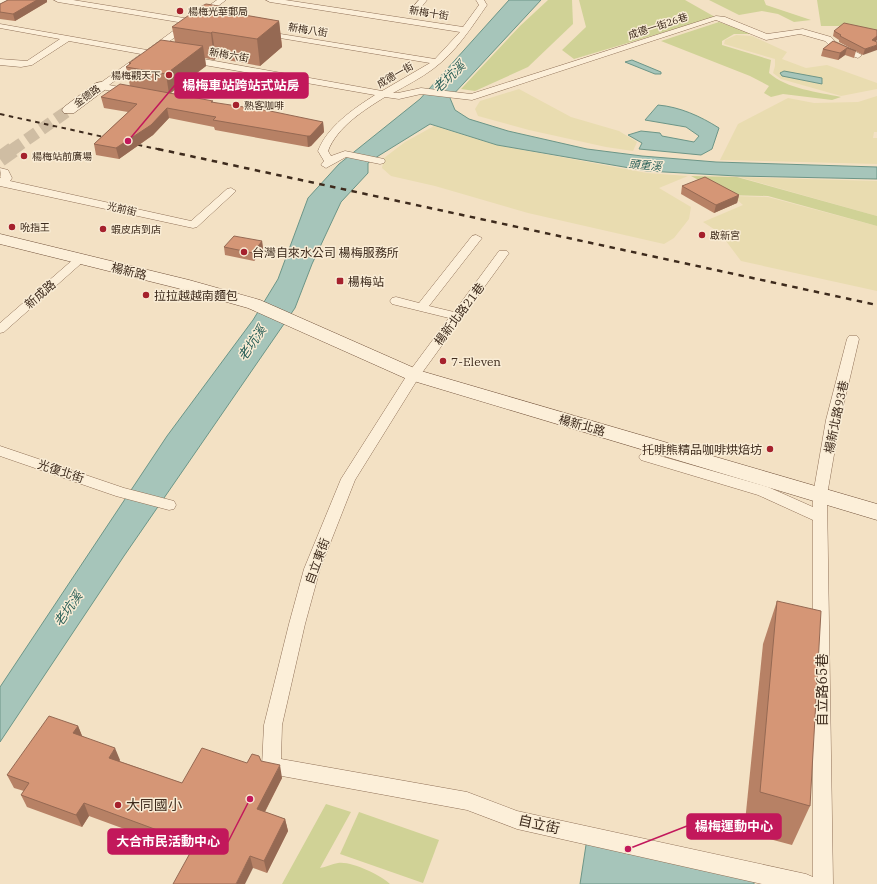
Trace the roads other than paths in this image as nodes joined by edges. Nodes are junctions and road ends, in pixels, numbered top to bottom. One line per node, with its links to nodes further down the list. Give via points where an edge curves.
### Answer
1 (6, 0): 7 (street)
2 (58, 0): 9 (street)
3 (222, 0): 9 (street, 金德路)
4 (270, 0): 12 (street, 新梅十街)
5 (423, 0): 8 (street)
6 (480, 0): 12 (street, 成德一街, via 483,4)
7 (0, 2)
8 (416, 8)
9 (193, 22): 10 (street); 15 (street, 金德路)
10 (209, 25)
11 (0, 26): 14 (street, 新梅六街)
12 (466, 30): 18 (street, 成德一街)
13 (256, 32): 18 (street, 新梅八街)
14 (67, 38): 15 (street, 新梅六街); 17 (street, via 29,63)
15 (148, 53): 19 (street, 金德路); 21 (street, 新梅六街)
16 (858, 55): 21 (street, 成德一街26巷, via 833,44 828,39 800,31 766,37 716,18 472,97 421,91 399,96)
17 (0, 62)
18 (437, 62): 21 (street, 成德一街, via 402,85)
19 (101, 86): 20 (street); 22 (street, 金德路)
20 (143, 94)
21 (382, 94): 24 (street, 成德一街)
22 (69, 110)
23 (323, 126): 24 (street)
24 (338, 129): 25 (street, 成德一街, via 324,145 323,150 328,163 345,154)
25 (380, 161)
26 (0, 171): 27 (street, via 4,172 7,178)
27 (1, 183): 28 (street, 光前街, via 193,225)
28 (231, 191)
29 (476, 238): 34 (street)
30 (0, 239): 32 (street, 楊新路)
31 (503, 253): 35 (street, 楊新北路21巷)
32 (80, 259): 36 (street, 楊新路, via 257,305); 37 (street, 新成路)
33 (396, 301): 34 (street)
34 (422, 306): 35 (street)
35 (458, 316): 39 (street, 楊新北路21巷)
36 (294, 321): 39 (street, 楊新北路)
37 (0, 329)
38 (853, 339): 42 (street, 楊新北路93巷, via 833,420)
39 (414, 375): 42 (street, 楊新北路); 46 (street, 自立東街, via 348,479 312,569 273,725)
40 (0, 451): 43 (street, 光復北街, via 121,492)
41 (646, 457): 45 (street, via 763,491)
42 (820, 495): 44 (street, 楊新北路); 45 (street, 自立路65巷)
43 (165, 504)
44 (877, 512)
45 (820, 517): 48 (street, 自立路65巷)
46 (271, 766): 47 (street, 自立街, via 466,801 517,820)
47 (806, 884)
48 (823, 884)

